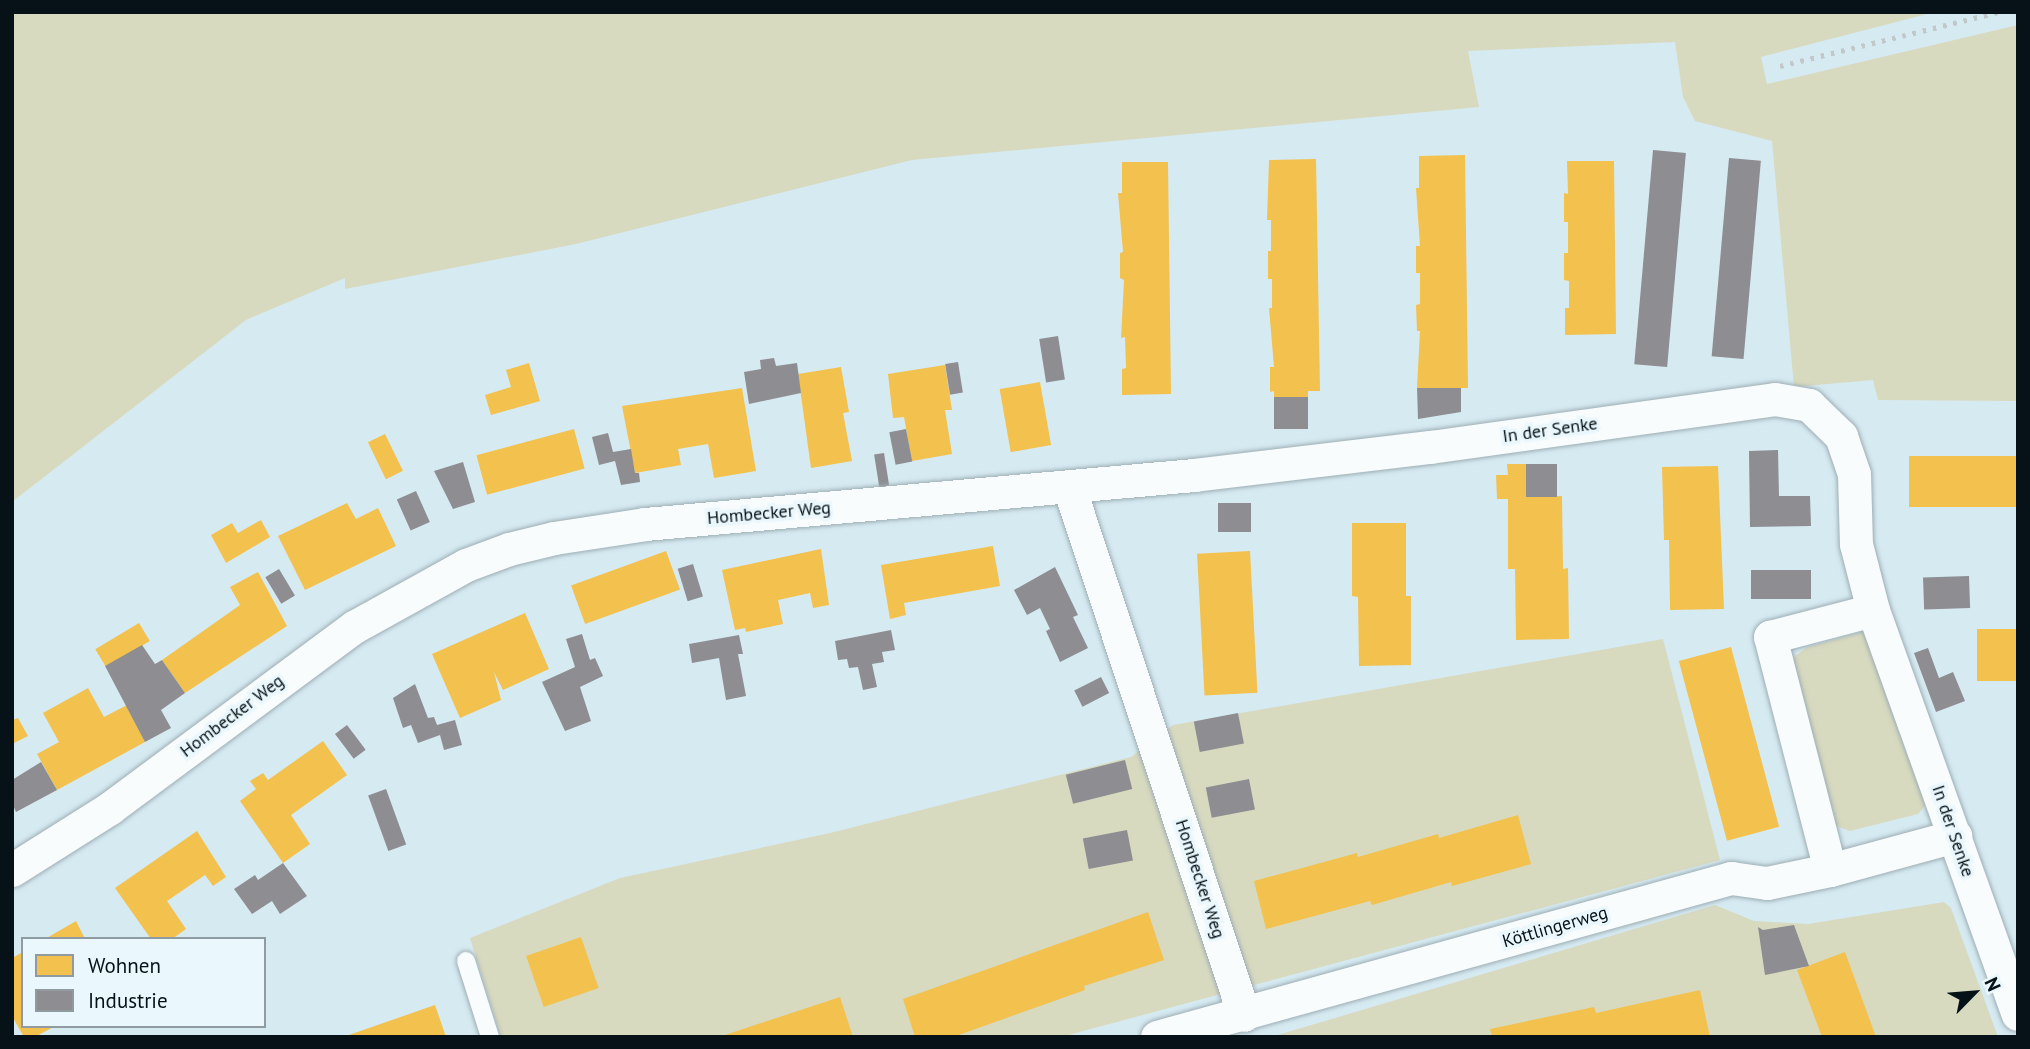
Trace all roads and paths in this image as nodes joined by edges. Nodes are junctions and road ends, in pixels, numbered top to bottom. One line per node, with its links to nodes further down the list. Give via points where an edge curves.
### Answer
1 (1069, 487): 2 (street, In der Senke, via 1430,447 1775,399 1809,405 1841,436 1854,474 1856,544); 4 (street, Hombecker Weg, via 645,524 509,549 466,565 355,627 110,808); 8 (street, Hombecker Weg)
2 (1873, 610): 3 (street, In der Senke); 5 (street, via 1770,636)
3 (1955, 836): 5 (street, Köttlingerweg); 7 (street, In der Senke)
4 (12, 870)
5 (1830, 870): 8 (street, Köttlingerweg, via 1767,883 1731,878)
6 (466, 961): 9 (lane)
7 (2018, 1014)
8 (1244, 1015): 10 (street, Köttlingerweg)
9 (490, 1037)
10 (1157, 1037)

